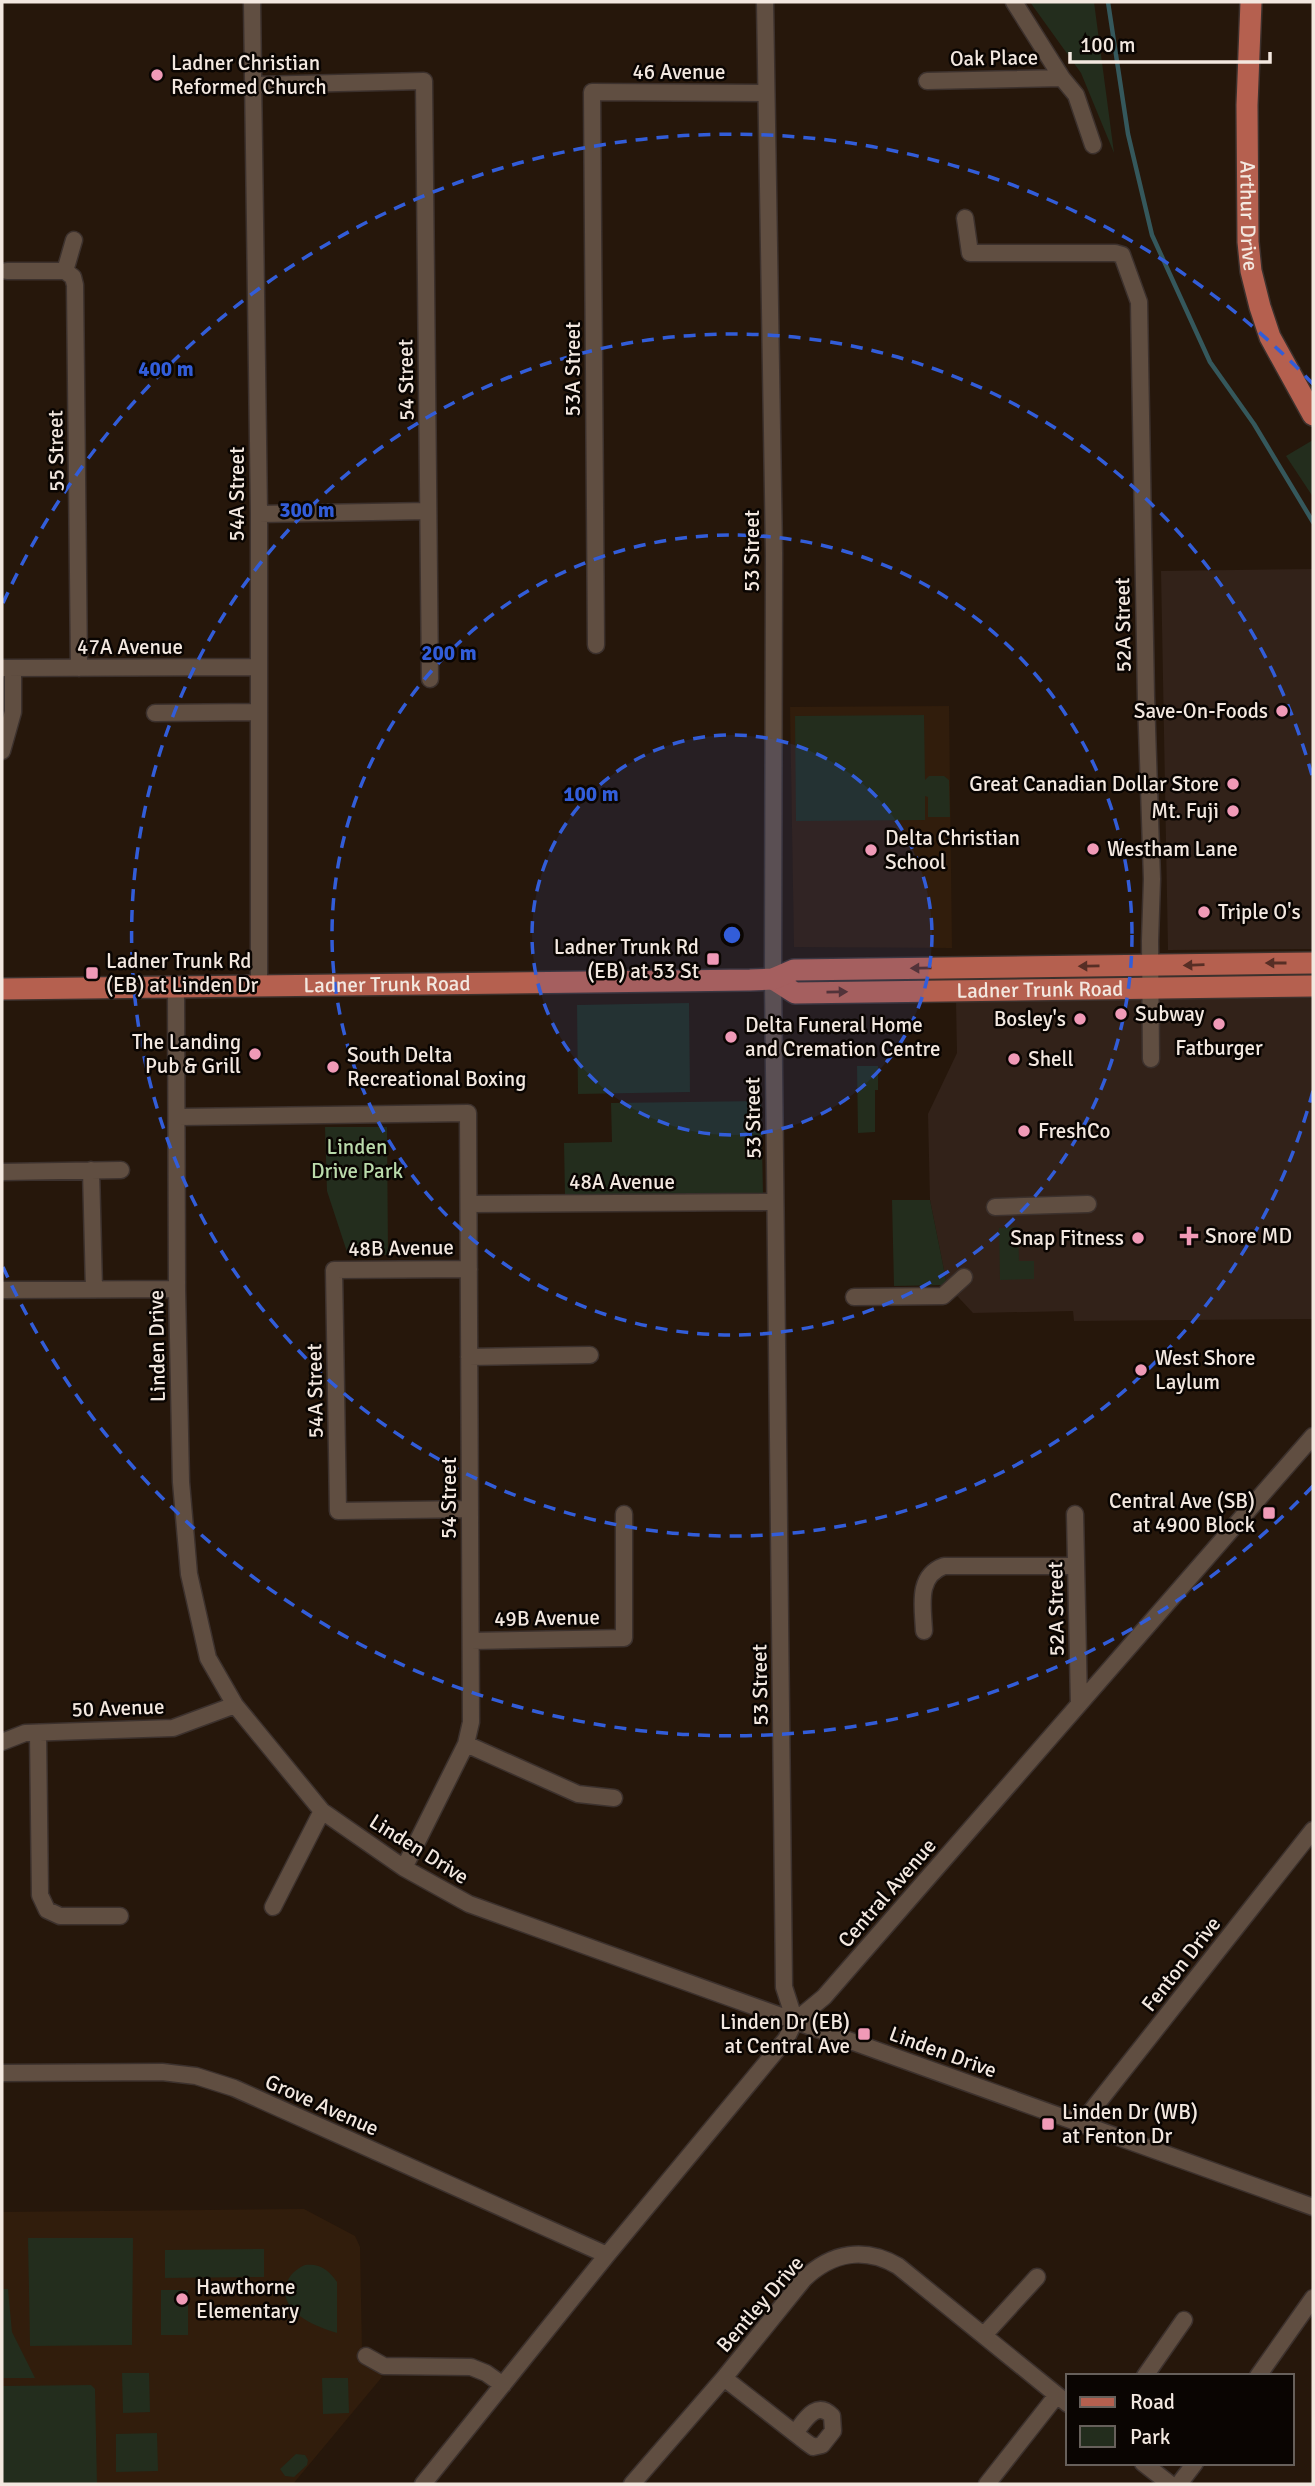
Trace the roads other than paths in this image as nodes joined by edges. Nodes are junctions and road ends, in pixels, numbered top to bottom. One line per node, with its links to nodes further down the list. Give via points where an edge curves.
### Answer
1 (253, 2): 7 (street, 54A Street)
2 (765, 2): 9 (street, 53 Street)
3 (1013, 2): 5 (street)
4 (1251, 2): 15 (main road, Arthur Drive, via 1247,205 1251,271 1270,337)
5 (1062, 78): 6 (street, Oak Place); 10 (street, via 1076,95)
6 (927, 81)
7 (253, 85): 16 (street, 54 Street, via 424,81); 17 (street, 54A Street)
8 (592, 92): 9 (street, 46 Avenue); 18 (street, 53A Street)
9 (765, 93): 28 (street, 53 Street, via 774,553)
10 (1093, 145)
11 (965, 218): 27 (street, 52A Street, via 970,253 1122,255 1139,302)
12 (74, 240): 14 (street)
13 (7, 271): 14 (street)
14 (65, 271): 21 (street, 55 Street, via 75,285)
15 (1313, 415)
16 (428, 511): 17 (street); 22 (street, 54 Street)
17 (259, 514): 19 (street, 54A Street)
18 (596, 645)
19 (258, 667): 21 (street, 47A Avenue); 23 (street, 54A Street)
20 (8, 668): 21 (street, 47A Avenue); 25 (street, via 12,719)
21 (79, 668)
22 (430, 679)
23 (259, 712): 24 (street); 29 (street, 54A Street)
24 (155, 713)
25 (2, 751)
26 (1313, 963): 27 (main road, Ladner Trunk Road, one-way to 27)
27 (1150, 965): 28 (main road, Ladner Trunk Road, one-way to 28, via 794,970); 32 (street, 52A Street)
28 (772, 979): 29 (main road, Ladner Trunk Road); 32 (main road, Ladner Trunk Road, one-way to 32, via 795,993); 39 (street, 53 Street)
29 (259, 985): 31 (main road, Ladner Trunk Road)
30 (1313, 985): 32 (main road, Ladner Trunk Road)
31 (176, 986): 33 (main road, Ladner Trunk Road); 35 (street, Linden Drive)
32 (1150, 987): 34 (street, 52A Street)
33 (2, 989)
34 (1152, 1059)
35 (178, 1117): 40 (street, 54 Street, via 468,1113); 47 (street, Linden Drive)
36 (91, 1170): 37 (street); 38 (street); 46 (street)
37 (121, 1170)
38 (2, 1171)
39 (775, 1202): 40 (street, 48A Avenue); 70 (street, 53 Street, via 784,1987)
40 (468, 1204): 43 (street, 54 Street)
41 (1088, 1205): 42 (street)
42 (995, 1207)
43 (469, 1269): 44 (street, 48B Avenue); 51 (street, 54 Street)
44 (334, 1270): 53 (street, 54A Street, via 338,1511)
45 (964, 1278): 49 (street, via 943,1296)
46 (93, 1289): 47 (street); 48 (street)
47 (177, 1289): 60 (street, Linden Drive, via 181,1482 189,1574 208,1658)
48 (2, 1290)
49 (854, 1297)
50 (590, 1355): 51 (street)
51 (469, 1357): 53 (street, 54 Street)
52 (1313, 1436): 59 (street, Central Avenue)
53 (470, 1509): 58 (street, 54 Street)
54 (624, 1514): 58 (street, 49B Avenue, via 624,1638)
55 (1075, 1514): 56 (street, 52A Street)
56 (1076, 1566): 57 (street, via 944,1566 934,1570 923,1590); 59 (street, 52A Street)
57 (924, 1630)
58 (471, 1641): 63 (street, 54 Street, via 471,1722)
59 (1079, 1704): 70 (street, Central Avenue, via 824,1997)
60 (235, 1705): 61 (street, 50 Avenue, via 173,1728); 65 (street, Linden Drive)
61 (38, 1733): 62 (street, 50 Avenue); 69 (street, via 43,1903 60,1916)
62 (2, 1742)
63 (466, 1744): 64 (street, via 578,1794); 67 (street, 54 Street)
64 (614, 1798)
65 (322, 1811): 67 (street, Linden Drive); 68 (street)
66 (1313, 1829): 72 (street, Fenton Drive)
67 (404, 1868): 70 (street, Linden Drive, via 469,1903)
68 (272, 1907)
69 (120, 1916)
70 (795, 2021): 72 (street, Linden Drive); 74 (street, Central Avenue, via 786,2039)
71 (2, 2073): 74 (street, Grove Avenue, via 196,2076 234,2088)
72 (1081, 2124): 73 (street, Linden Drive)
73 (1313, 2207)
74 (607, 2255): 83 (street, Central Avenue)
75 (1037, 2277): 78 (street)
76 (1313, 2298): 81 (street)
77 (1184, 2320): 80 (street)
78 (984, 2335): 82 (street, Bentley Drive, via 890,2261 866,2254 844,2255 804,2278); 84 (street, Bentley Drive)
79 (366, 2356): 83 (street, via 384,2366 471,2367)
80 (1145, 2374)
81 (1259, 2374)
82 (724, 2378): 85 (street); 89 (street, Bentley Drive)
83 (503, 2385): 88 (street, Central Avenue)
84 (1063, 2400): 90 (street)
85 (795, 2433)
86 (1146, 2465): 91 (street)
87 (1193, 2465): 92 (street)
88 (423, 2484)
89 (632, 2484)
90 (987, 2484)
91 (1170, 2484)
92 (1179, 2484)

